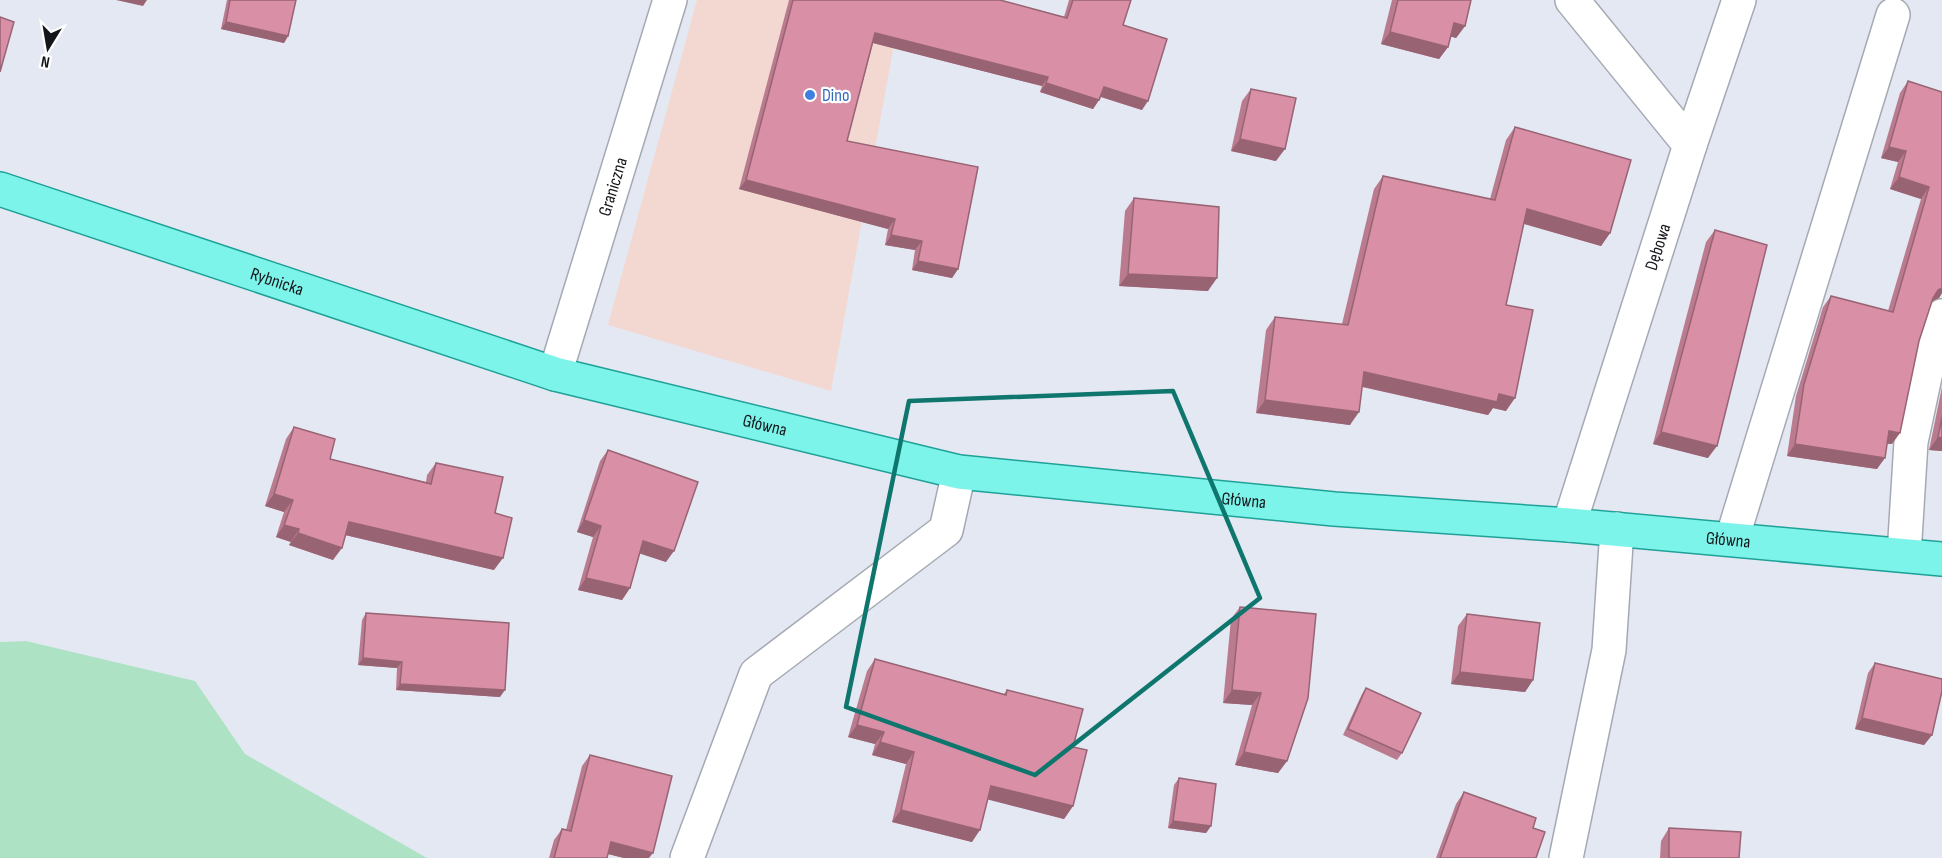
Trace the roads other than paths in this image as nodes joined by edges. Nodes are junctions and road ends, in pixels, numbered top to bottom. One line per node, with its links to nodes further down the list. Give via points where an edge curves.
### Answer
1 (670, 0): 8 (street, Graniczna)
2 (1572, 0): 5 (street)
3 (1739, 0): 5 (street, Dębowa)
4 (1893, 15): 12 (street)
5 (1690, 145): 10 (street, Dębowa)
6 (0, 189): 8 (main road, Rybnicka)
7 (1942, 316): 13 (street, via 1911,442)
8 (555, 374): 9 (main road, Główna)
9 (959, 472): 10 (main road, Główna, via 1334,509); 15 (street, via 946,530 756,674)
10 (1569, 525): 11 (main road, Główna)
11 (1617, 529): 12 (main road, Główna); 16 (street, via 1609,650)
12 (1732, 539): 13 (main road, Główna)
13 (1904, 555): 14 (main road, Główna)
14 (1942, 559)
15 (687, 858)
16 (1566, 858)

